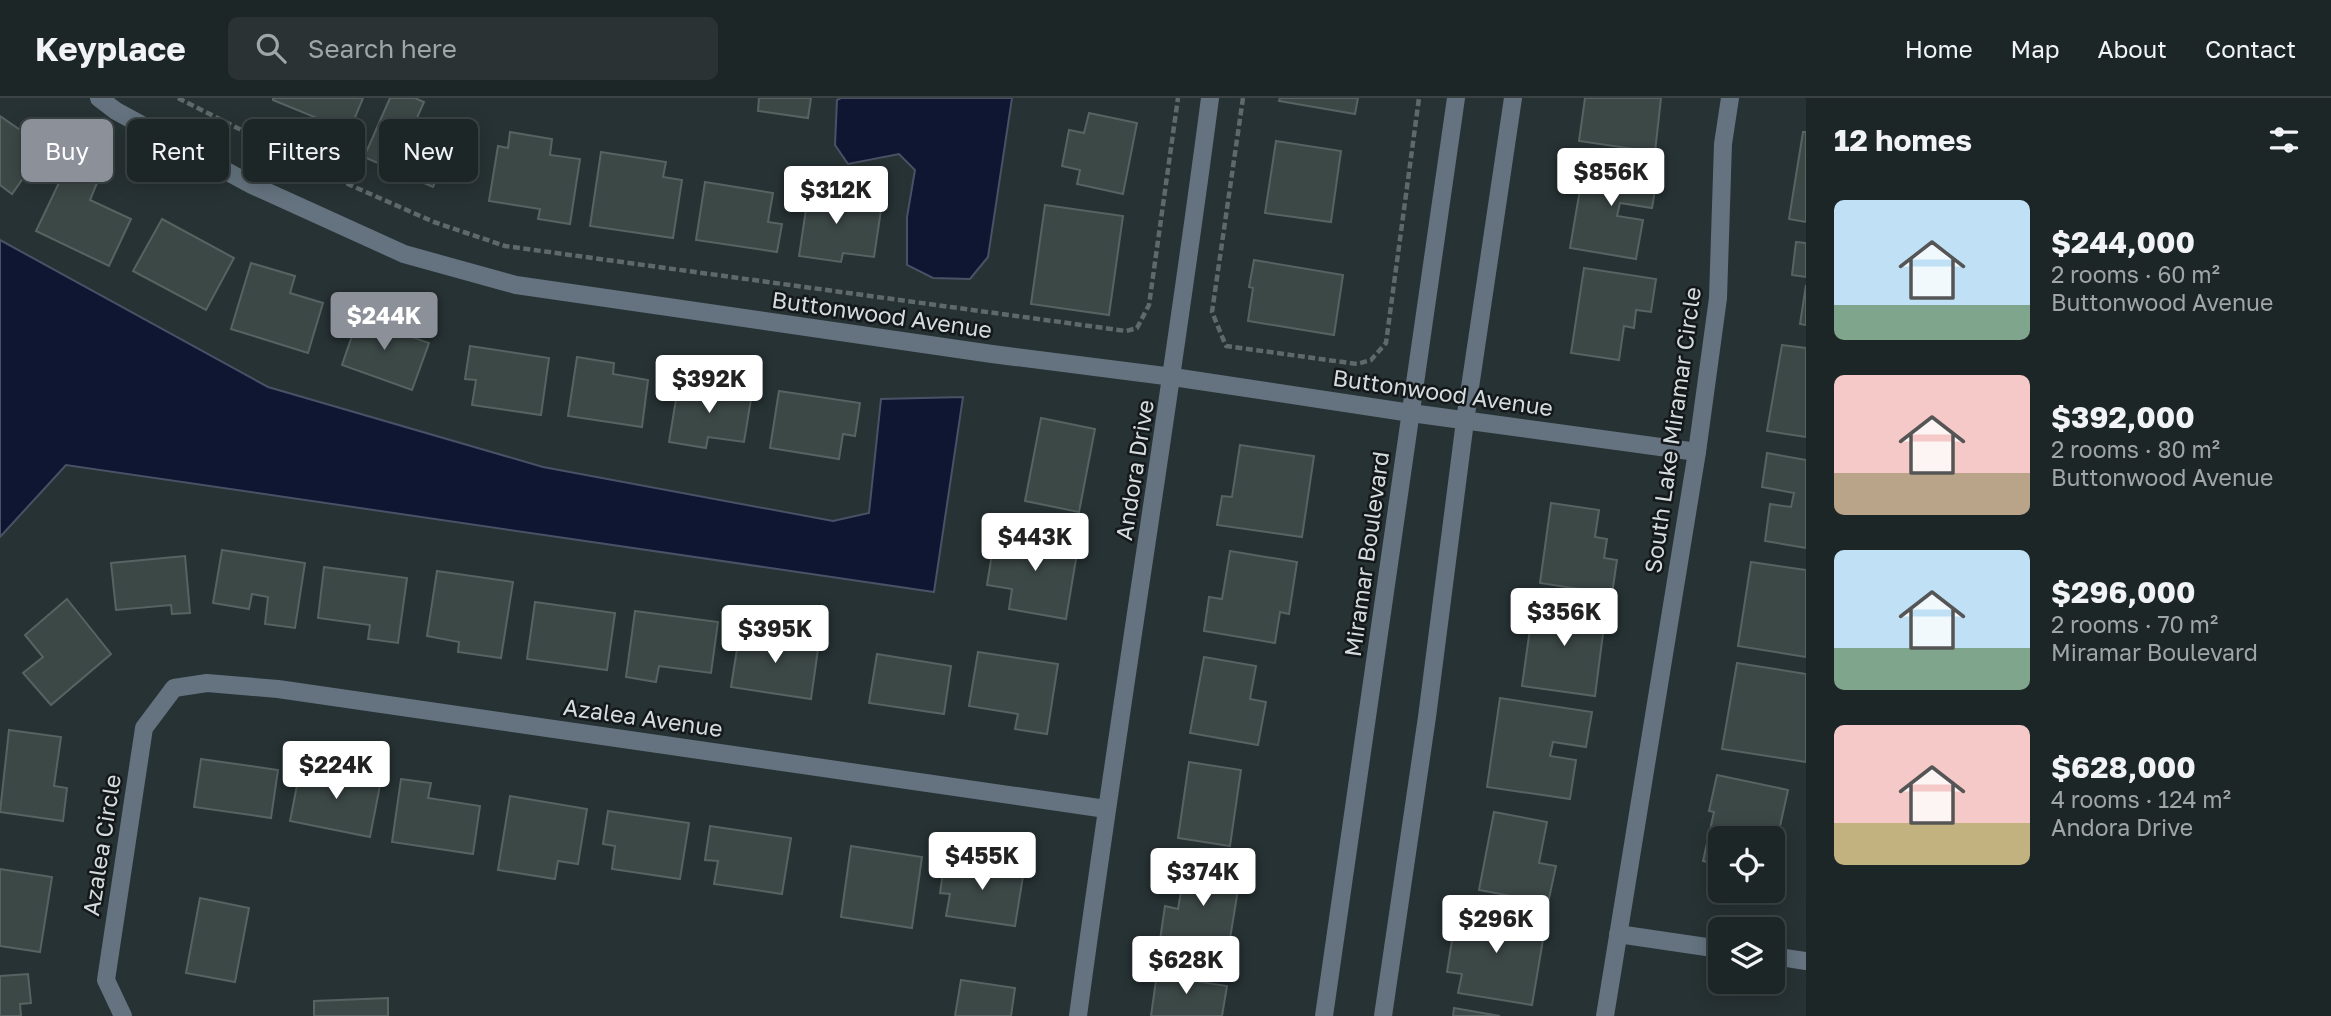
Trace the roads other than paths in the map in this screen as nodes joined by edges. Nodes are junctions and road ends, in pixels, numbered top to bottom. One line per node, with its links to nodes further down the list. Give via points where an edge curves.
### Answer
1 (99, 98): 6 (street, Buttonwood Avenue, via 252,185 404,254 516,285)
2 (1210, 98): 6 (street, Andora Drive)
3 (1456, 98): 7 (street, Miramar Boulevard)
4 (1513, 98): 8 (street)
5 (1730, 98): 9 (street, South Lake Miramar Circle, via 1723,144 1718,298)
6 (1173, 377): 7 (street, Buttonwood Avenue); 11 (street, Andora Drive)
7 (1411, 413): 8 (street, Buttonwood Avenue); 18 (street, Miramar Boulevard)
8 (1465, 421): 9 (street, Buttonwood Avenue); 19 (street)
9 (1697, 452): 12 (street, South Lake Miramar Circle)
10 (174, 688): 11 (street, Azalea Avenue, via 207,683 278,690); 16 (street, Azalea Circle, via 144,728 106,980)
11 (1106, 808): 17 (street, Andora Drive)
12 (1618, 934): 13 (street); 20 (street, South Lake Miramar Circle)
13 (1708, 947)
14 (1785, 958): 15 (street)
15 (1806, 961)
16 (123, 1016)
17 (1078, 1016)
18 (1324, 1016)
19 (1383, 1016)
20 (1605, 1016)

